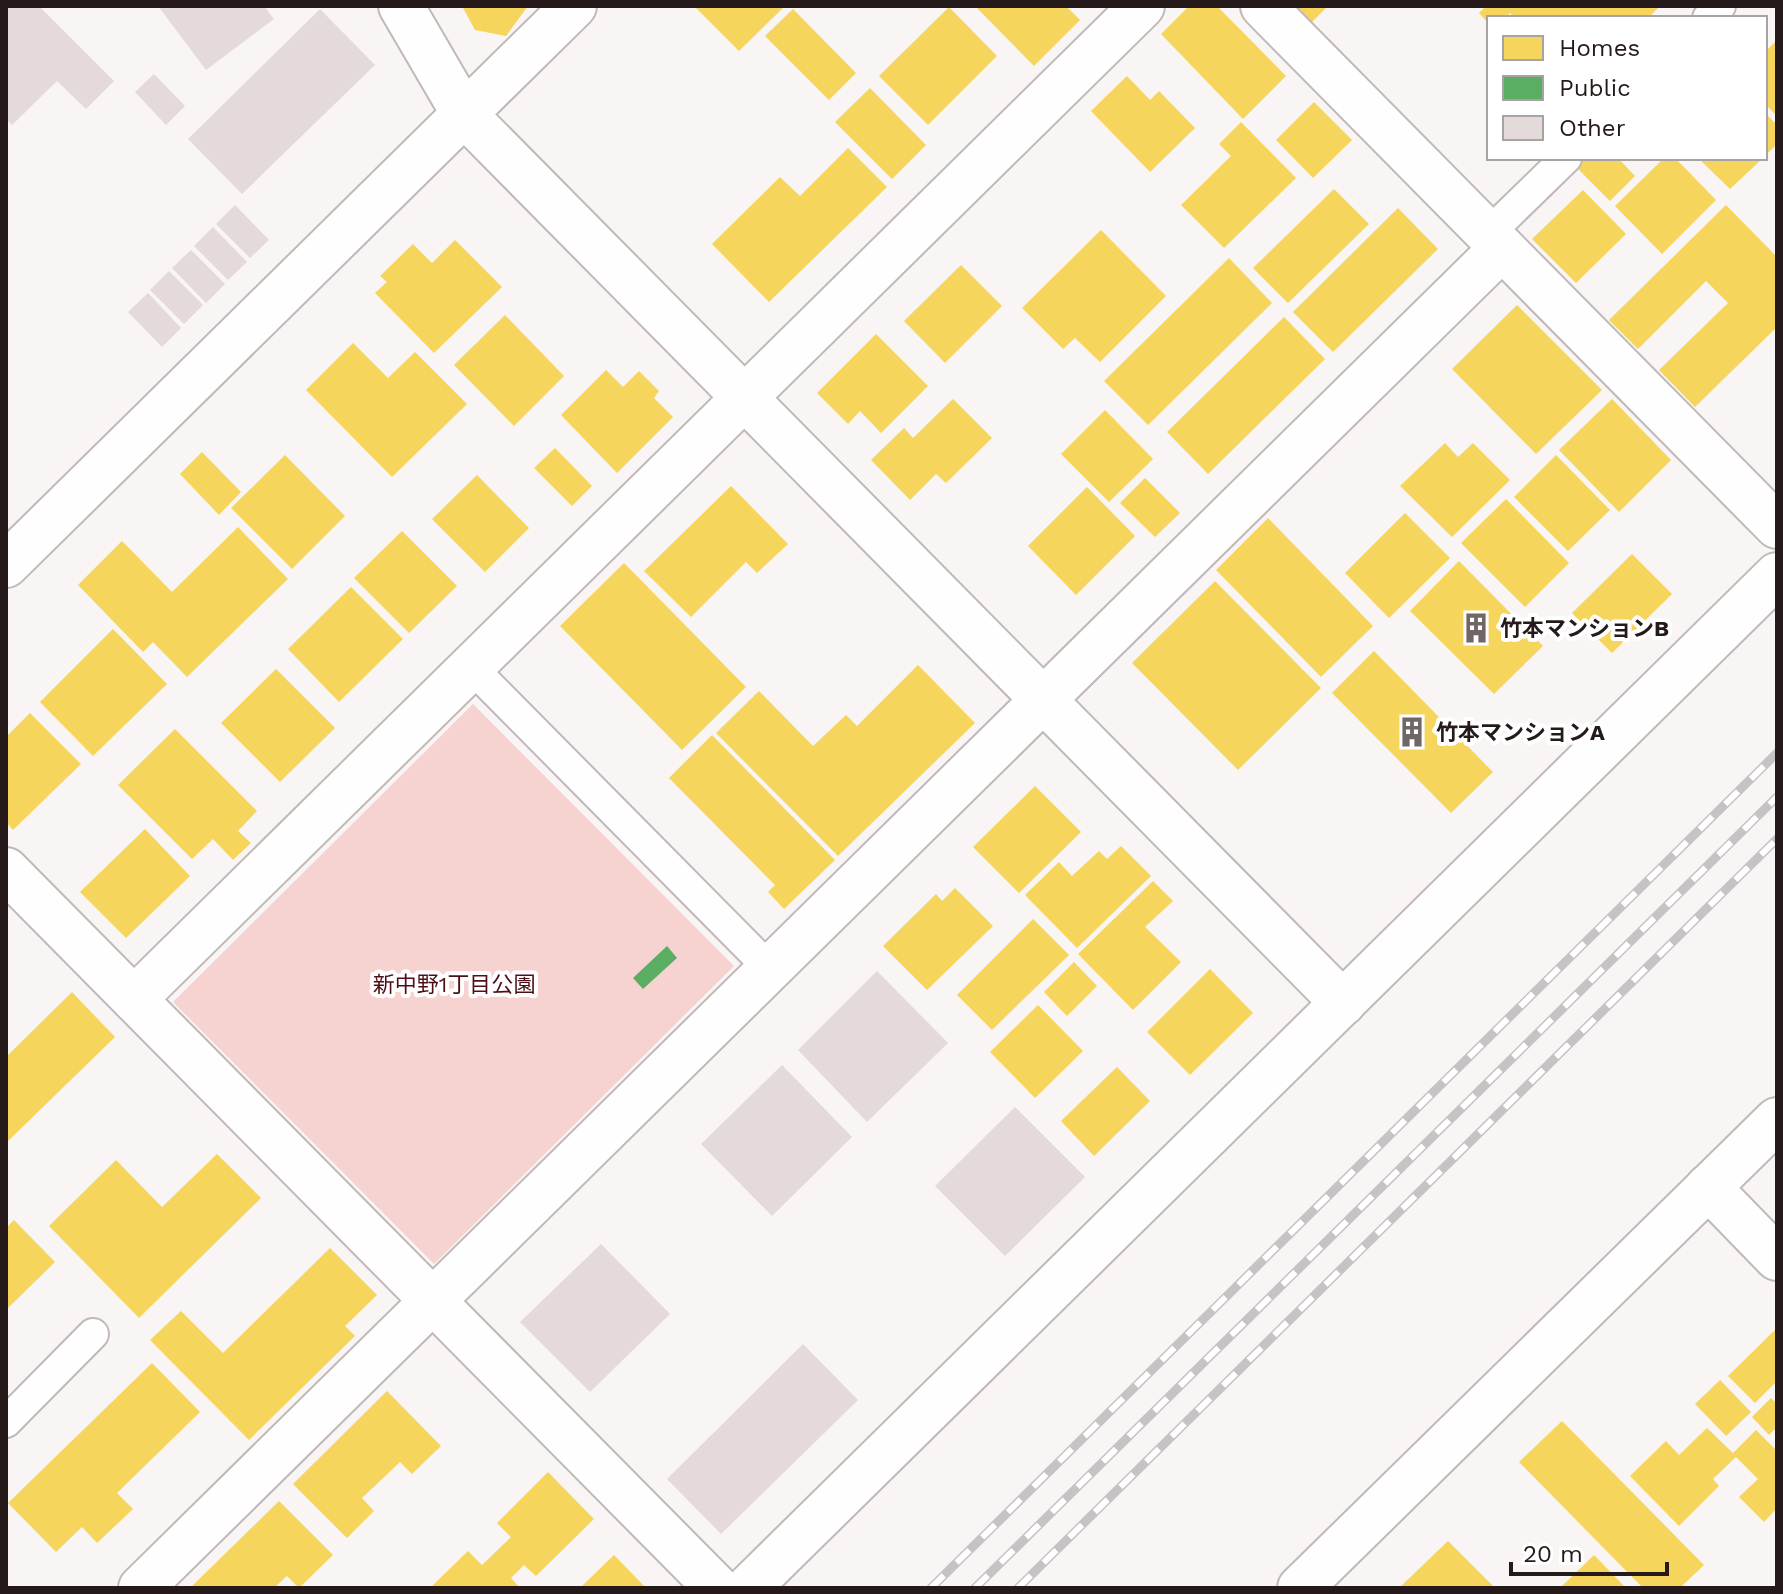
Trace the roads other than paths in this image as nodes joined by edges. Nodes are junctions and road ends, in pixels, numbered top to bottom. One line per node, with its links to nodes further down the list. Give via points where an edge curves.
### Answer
1 (401, 6): 5 (street)
2 (574, 6): 5 (street)
3 (1142, 6): 8 (street)
4 (1263, 6): 7 (street)
5 (464, 114): 8 (street); 10 (street)
6 (1564, 160): 7 (lane)
7 (1495, 241): 9 (street); 13 (street)
8 (744, 398): 12 (street); 13 (street)
9 (1777, 526)
10 (6, 565)
11 (1777, 575): 17 (street)
12 (471, 667): 15 (lane); 16 (street)
13 (1043, 700): 15 (street); 17 (street)
14 (6, 870): 16 (street)
15 (770, 969): 21 (street)
16 (134, 999): 21 (street)
17 (1343, 1003): 26 (street)
18 (1777, 1120): 19 (street)
19 (1708, 1187): 20 (street); 27 (street)
20 (1777, 1258)
21 (433, 1301): 24 (street); 25 (street)
22 (93, 1334): 23 (lane)
23 (6, 1422)
24 (141, 1588)
25 (717, 1588)
26 (748, 1588)
27 (1300, 1588)

